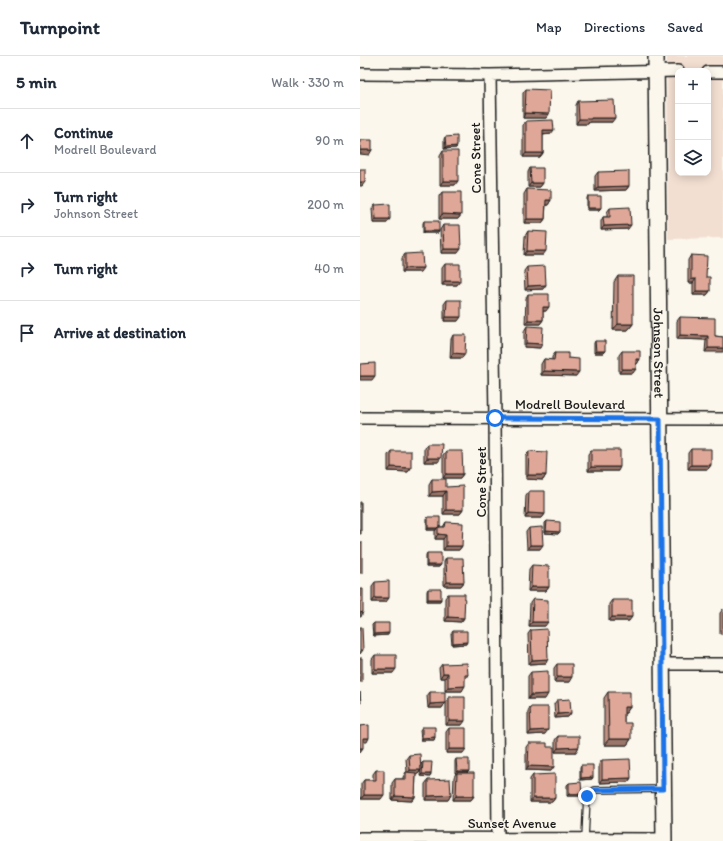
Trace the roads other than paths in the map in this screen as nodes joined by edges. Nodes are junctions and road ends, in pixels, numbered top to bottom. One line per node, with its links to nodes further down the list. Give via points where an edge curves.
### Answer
1 (656, 56): 2 (street, Johnson Street)
2 (656, 71): 3 (street); 7 (street); 10 (street, Johnson Street)
3 (675, 72)
4 (711, 72): 5 (street)
5 (723, 72)
6 (360, 74): 7 (street)
7 (490, 75): 9 (street, Cone Street)
8 (360, 418): 9 (street, Modrell Boulevard)
9 (495, 418): 10 (street, Modrell Boulevard); 17 (street, Cone Street)
10 (660, 419): 11 (street, Modrell Boulevard); 12 (street, Johnson Street)
11 (723, 419)
12 (662, 664): 13 (street); 14 (street, Johnson Street)
13 (723, 664)
14 (663, 789): 16 (lane, via 595,790 587,796); 18 (street, Johnson Street)
15 (360, 838): 17 (street, Sunset Avenue)
16 (585, 839): 17 (street, Sunset Avenue); 18 (street, Sunset Avenue)
17 (498, 840)
18 (664, 840)

